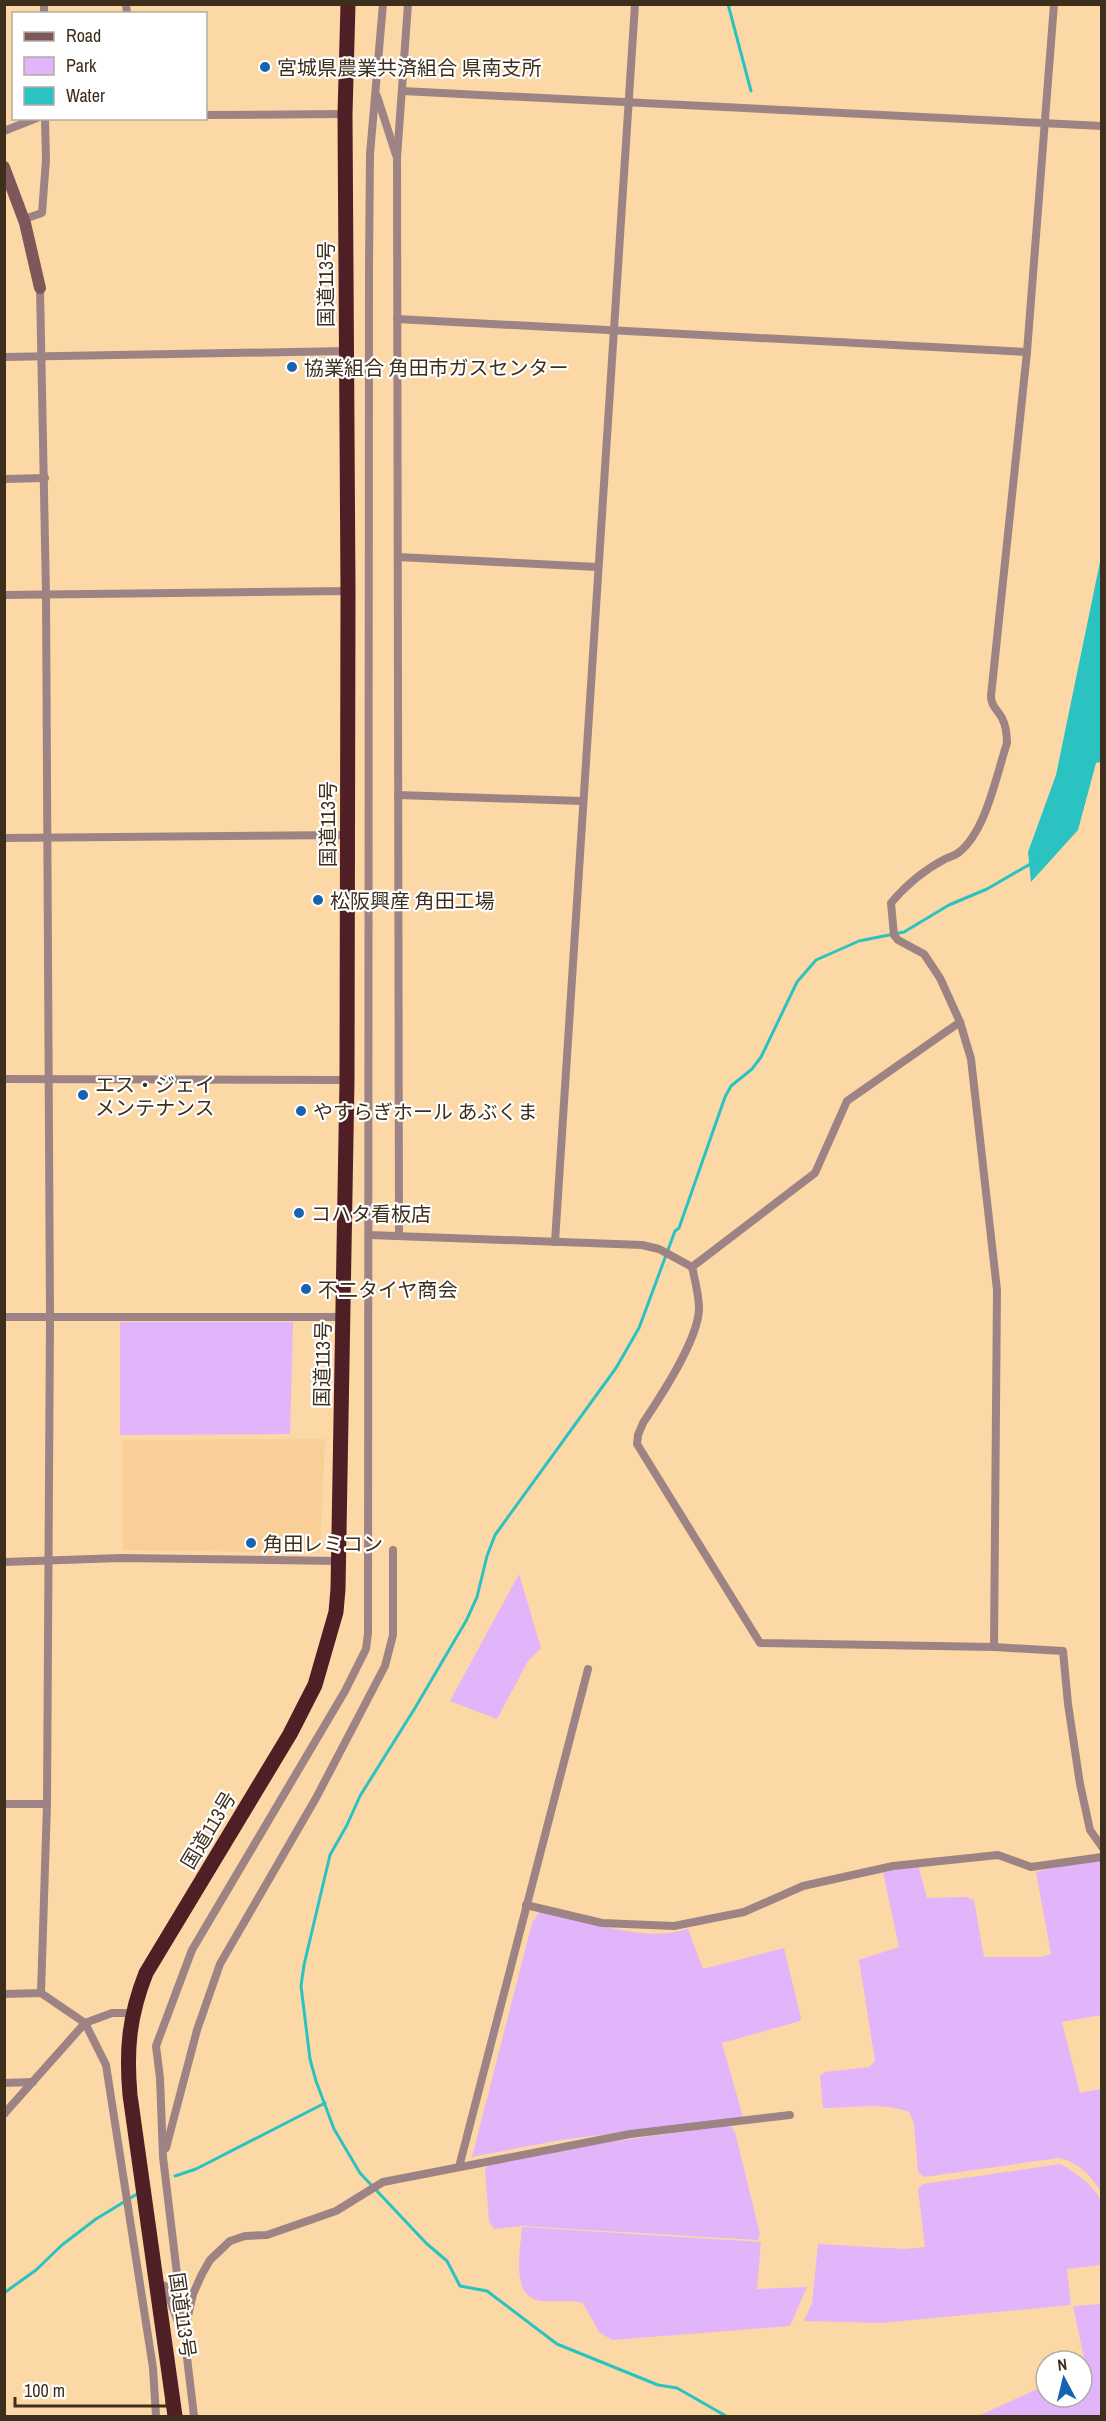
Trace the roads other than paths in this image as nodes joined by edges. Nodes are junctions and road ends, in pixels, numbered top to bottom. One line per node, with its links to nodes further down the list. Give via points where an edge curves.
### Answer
1 (348, 4): 9 (highway, 国道113号)
2 (383, 4): 7 (street)
3 (408, 4): 6 (street)
4 (635, 4): 8 (street)
5 (1054, 4): 13 (street)
6 (402, 91): 8 (street); 16 (street)
7 (376, 92): 16 (street); 42 (street, via 370,154 369,267)
8 (628, 103): 13 (street); 21 (street)
9 (345, 114): 10 (street); 22 (highway, 国道113号)
10 (207, 115)
11 (32, 120): 15 (street)
12 (45, 120): 18 (street, via 42,213)
13 (1045, 124): 14 (street); 23 (street)
14 (1101, 126)
15 (4, 131)
16 (397, 158): 20 (street)
17 (4, 167): 18 (street)
18 (24, 219): 19 (street)
19 (40, 288): 25 (street)
20 (397, 319): 21 (street); 28 (street)
21 (613, 330): 23 (street); 29 (street)
22 (347, 351): 25 (street); 30 (highway, 国道113号)
23 (1027, 352): 38 (street, via 991,696 991,704 1005,726 1007,743 982,821 971,840 907,884 891,903 894,935 924,954)
24 (4, 357): 25 (street)
25 (40, 357): 26 (street)
26 (45, 478): 27 (street); 31 (street)
27 (4, 479)
28 (398, 557): 29 (street); 33 (street)
29 (597, 567): 34 (street)
30 (348, 591): 31 (street); 35 (highway, 国道113号)
31 (46, 594): 32 (street); 36 (street)
32 (4, 595)
33 (398, 795): 34 (street); 43 (street)
34 (582, 801): 44 (street)
35 (348, 835): 36 (street); 41 (highway, 国道113号)
36 (47, 836): 37 (street); 40 (street)
37 (4, 837)
38 (960, 1022): 45 (street, via 847,1101 815,1173); 53 (street, via 971,1059 997,1290)
39 (4, 1079): 40 (street)
40 (49, 1079): 41 (street); 48 (street)
41 (347, 1080): 47 (highway, 国道113号)
42 (369, 1235): 43 (street); 68 (street, via 366,1649 192,1950 156,2046)
43 (399, 1235): 44 (street)
44 (555, 1242): 45 (street, via 642,1245 659,1249)
45 (692, 1267): 53 (street, via 699,1309 696,1324 684,1355 643,1423 638,1444 760,1643)
46 (4, 1317): 48 (street)
47 (345, 1317): 48 (street); 51 (highway, 国道113号)
48 (50, 1318): 50 (street)
49 (393, 1550): 68 (street, via 393,1635 385,1666 316,1798 220,1964 197,2030)
50 (50, 1559): 51 (street); 52 (street, via 37,1563); 56 (street)
51 (338, 1561): 62 (highway, 国道113号, via 336,1612 315,1685 290,1734 146,1973)
52 (4, 1562)
53 (994, 1647): 57 (street, via 1063,1651 1080,1784 1090,1830)
54 (588, 1669): 59 (street)
55 (4, 1804): 56 (street)
56 (47, 1804): 60 (street)
57 (1101, 1847)
58 (1101, 1857): 59 (street, via 1031,1867 998,1855 893,1866 803,1886 744,1912 674,1926 602,1923)
59 (526, 1905): 69 (street)
60 (41, 1993): 61 (street); 63 (street)
61 (4, 1994)
62 (132, 2013): 63 (street, via 112,2013); 70 (highway, 国道113号, via 127,2057 129,2086)
63 (85, 2023): 64 (street); 72 (street, via 106,2065 153,2368)
64 (33, 2082): 65 (street); 66 (street)
65 (4, 2083)
66 (4, 2114)
67 (790, 2115): 69 (street, via 630,2134)
68 (163, 2157): 71 (street)
69 (459, 2167): 71 (street, via 383,2182 336,2211 267,2235 230,2241 202,2274)
70 (157, 2284): 71 (street, via 165,2286 178,2322); 73 (highway, 国道113号)
71 (185, 2329): 74 (street)
72 (156, 2416)
73 (175, 2416)
74 (194, 2416)

